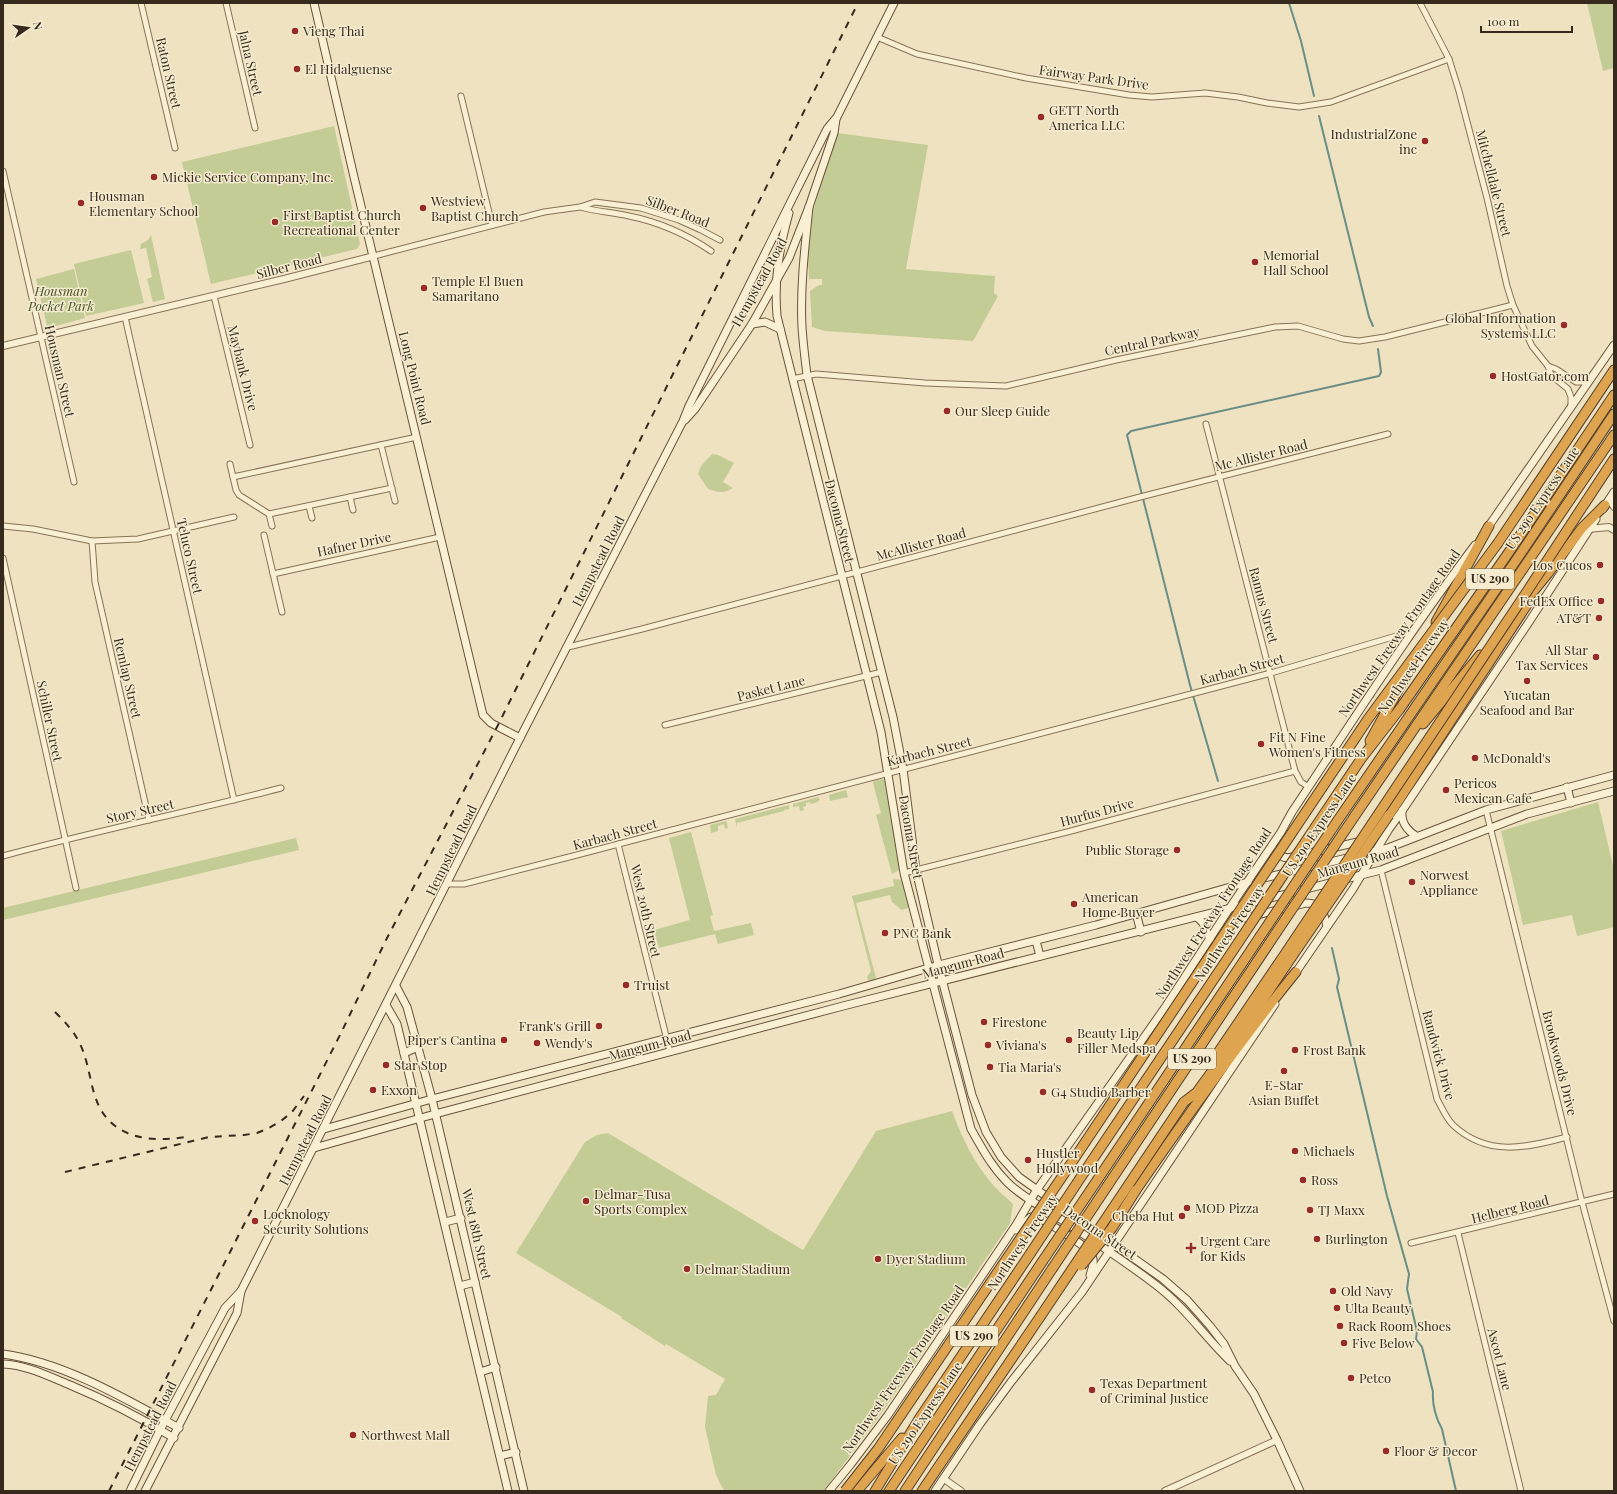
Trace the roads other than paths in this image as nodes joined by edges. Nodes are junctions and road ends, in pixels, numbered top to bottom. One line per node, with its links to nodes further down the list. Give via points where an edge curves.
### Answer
1 (141, 3): 11 (street, Raton Street)
2 (226, 3): 10 (street, Jalna Street)
3 (314, 3): 19 (main road, Long Point Road)
4 (894, 3): 6 (main road, Hempstead Road)
5 (1420, 3): 7 (street, Mitchelldale Street)
6 (876, 38): 7 (street, Fairway Park Drive, via 917,54 1047,82 1129,95 1152,97 1206,93 1299,107 1331,102); 9 (main road, Hempstead Road)
7 (1449, 59): 22 (street, Mitchelldale Street, via 1488,198)
8 (461, 96): 16 (street)
9 (837, 117): 13 (main road, Hempstead Road, via 827,129); 15 (main road, Hempstead Road)
10 (255, 128)
11 (175, 148)
12 (3, 171): 26 (street, Housman Street)
13 (792, 199): 20 (main road, Dacoma Street, via 780,248); 37 (main road, Hempstead Road)
14 (580, 207): 16 (street, Silber Road, via 544,212); 17 (street, Silber Road, via 595,202 641,208 665,215); 18 (street, Silber Road, via 628,215 664,225)
15 (809, 207): 20 (main road, Hempstead Road); 31 (main road, Dacoma Street, via 802,305)
16 (492, 226): 19 (street, Silber Road)
17 (720, 240)
18 (711, 251)
19 (374, 256): 21 (street, Silber Road); 41 (main road, Long Point Road)
20 (776, 284): 24 (main road, Hempstead Road); 25 (main road, Dacoma Street)
21 (214, 296): 23 (street, Silber Road); 42 (street, Maybank Drive)
22 (1513, 305): 29 (street, Mitchelldale Street, via 1532,346); 31 (street, Central Parkway, via 1385,337 1359,341 1298,326 1275,327 1006,386 816,374)
23 (125, 317): 26 (street, Silber Road); 65 (street, Teluco Street)
24 (752, 324): 25 (main road, via 765,322); 37 (main road, Hempstead Road, via 695,409)
25 (780, 329): 32 (main road, Dacoma Street)
26 (42, 337): 28 (street, Silber Road); 48 (street, Housman Street)
27 (1614, 345): 33 (main road, Northwest Freeway Frontage Road)
28 (3, 346)
29 (1548, 366): 33 (street, Mitchelldale Street, via 1576,382); 35 (street, Mitchelldale Street, via 1551,375 1568,389)
30 (1614, 370): 184 (highway, bridge, via 1498,544 1368,719 878,1449)
31 (807, 376): 32 (street, Central Parkway); 70 (main road, Dacoma Street)
32 (792, 380): 73 (main road, Dacoma Street)
33 (1589, 382): 35 (main road, Northwest Freeway Frontage Road)
34 (1614, 394): 83 (highway, Northwest Freeway / US 290, via 1500,565)
35 (1571, 408): 62 (main road, Northwest Freeway Frontage Road)
36 (1614, 414): 187 (highway, US 290 Express Lane, bridge, via 1338,820)
37 (683, 421): 76 (main road, Hempstead Road)
38 (1206, 424): 47 (street, Ramus Street)
39 (1388, 434): 47 (street, Mc Allister Road)
40 (1614, 435): 81 (highway, US 290)
41 (417, 437): 43 (street); 67 (main road, Long Point Road)
42 (250, 445)
43 (381, 445): 46 (street); 49 (street)
44 (1614, 459): 139 (highway, bridge)
45 (230, 464): 46 (street)
46 (233, 477): 57 (street, via 239,495)
47 (1220, 477): 52 (street, Mc Allister Road); 78 (street, Ramus Street)
48 (74, 482)
49 (392, 488): 51 (street); 53 (street)
50 (1614, 492): 54 (main road)
51 (350, 497): 55 (street); 56 (street)
52 (1140, 497): 70 (street, McAllister Road)
53 (395, 501)
54 (1610, 504): 63 (main road); 71 (highway, via 1582,528)
55 (309, 506): 57 (street); 59 (street)
56 (353, 510)
57 (269, 514): 61 (street)
58 (234, 517): 65 (street)
59 (312, 518)
60 (3, 526): 68 (street, via 33,529)
61 (272, 526)
62 (1489, 526): 75 (main road, Northwest Freeway Frontage Road); 83 (highway)
63 (1588, 529): 64 (street, via 1610,527); 95 (main road)
64 (1614, 530)
65 (173, 531): 68 (street, via 138,539); 92 (street, Teluco Street)
66 (264, 535): 72 (street)
67 (440, 537): 72 (street, Hafner Drive); 82 (main road, Long Point Road, via 483,715 491,723)
68 (92, 541): 96 (street, Remlap Street, via 95,582)
69 (3, 558): 101 (street, Schiller Street)
70 (856, 572): 73 (street, McAllister Road); 77 (main road, Dacoma Street)
71 (1549, 572): 81 (highway, via 1425,722); 139 (highway, bridge, via 1389,815 1246,1025 1197,1092)
72 (273, 574): 74 (street)
73 (842, 576): 76 (street, McAllister Road); 79 (main road, Dacoma Street)
74 (282, 612)
75 (1413, 631): 78 (street, Karbach Street); 88 (main road, Northwest Freeway Frontage Road)
76 (568, 647): 82 (main road, Hempstead Road)
77 (882, 672): 79 (street, Pasket Lane); 84 (main road, Dacoma Street)
78 (1270, 673): 84 (street, Karbach Street); 85 (street, Ramus Street)
79 (868, 676): 80 (street, Pasket Lane); 86 (main road, Dacoma Street)
80 (666, 725)
81 (1411, 733): 188 (highway, US 290, bridge)
82 (520, 738): 110 (main road, Hempstead Road)
83 (1362, 759): 170 (highway, Northwest Freeway / US 290, bridge)
84 (903, 768): 86 (street, Karbach Street); 105 (main road, Dacoma Street)
85 (1295, 771): 88 (street, Ramus Street, via 1301,782); 105 (street, Hurfus Drive)
86 (889, 772): 102 (street, Karbach Street); 107 (main road, Dacoma Street)
87 (1614, 774): 89 (main road, Mangum Road)
88 (1308, 787): 99 (main road, Northwest Freeway Frontage Road)
89 (1566, 787): 93 (main road); 94 (main road, Mangum Road)
90 (281, 788): 92 (street, Story Street)
91 (1614, 791): 93 (main road, Mangum Road)
92 (234, 800): 96 (street, Story Street)
93 (1571, 802): 97 (main road, Mangum Road)
94 (1486, 810): 97 (street, Brookwoods Drive); 100 (main road, Mangum Road)
95 (1402, 811): 98 (main road); 100 (main road, via 1404,825)
96 (149, 820): 101 (street, Story Street)
97 (1491, 827): 106 (main road, Mangum Road); 144 (street, Brookwoods Drive)
98 (1388, 829): 99 (main road, via 1366,840 1288,858 1278,854); 103 (main road)
99 (1281, 832): 109 (main road, Northwest Freeway Frontage Road)
100 (1416, 836): 103 (main road, Mangum Road)
101 (65, 839): 104 (street, Story Street); 111 (street, Schiller Street)
102 (618, 844): 110 (street, Karbach Street, via 464,884); 132 (street, West 20th Street)
103 (1374, 851): 108 (main road); 109 (main road, Mangum Road)
104 (3, 856)
105 (916, 870): 107 (street, Hurfus Drive); 121 (main road, Dacoma Street)
106 (1381, 870): 108 (main road, Mangum Road); 144 (street, Randwick Drive, via 1437,1099 1445,1114 1466,1135 1484,1144 1507,1148 1538,1145)
107 (904, 873): 122 (main road, Dacoma Street)
108 (1359, 876): 112 (main road, Mangum Road); 115 (main road)
109 (1247, 882): 112 (main road, Northwest Freeway Frontage Road); 113 (main road, Mangum Road)
110 (448, 884): 126 (main road, Hempstead Road)
111 (76, 888)
112 (1229, 908): 114 (main road, Mangum Road); 116 (main road, Northwest Freeway Frontage Road)
113 (1136, 913): 117 (main road); 119 (main road, Mangum Road)
114 (1198, 917): 117 (main road, Mangum Road); 118 (main road)
115 (1327, 926): 116 (main road, via 1319,906 1306,903 1243,918); 123 (main road)
116 (1216, 930): 118 (main road, Northwest Freeway Frontage Road)
117 (1141, 932): 120 (main road, Mangum Road)
118 (1210, 939): 146 (main road, Northwest Freeway Frontage Road)
119 (1036, 941): 120 (main road); 121 (main road, Mangum Road)
120 (1040, 956): 124 (main road, Mangum Road)
121 (939, 966): 122 (main road, Mangum Road); 124 (main road, Dacoma Street)
122 (928, 968): 125 (main road, Dacoma Street); 127 (main road, Mangum Road)
123 (1296, 972): 154 (main road); 163 (highway, bridge, via 1185,1119 1112,1228)
124 (943, 982): 125 (main road, Mangum Road); 146 (main road, Dacoma Street, via 972,1095 986,1132 997,1152 1012,1170)
125 (932, 984): 129 (main road, Mangum Road); 148 (main road, Dacoma Street, via 971,1129 988,1160 1007,1182)
126 (396, 986): 128 (main road, Hempstead Road); 133 (main road, West 18th Street, via 407,1007)
127 (839, 994): 129 (main road); 130 (main road, Mangum Road)
128 (386, 1005): 135 (main road, via 397,1024); 143 (main road, Hempstead Road)
129 (843, 1006): 131 (main road, Mangum Road)
130 (755, 1015): 131 (main road); 132 (main road, Mangum Road)
131 (759, 1029): 134 (main road, Mangum Road)
132 (666, 1038): 134 (street, West 20th Street); 136 (main road, Mangum Road)
133 (418, 1047): 135 (main road); 138 (main road, West 18th Street)
134 (670, 1052): 137 (main road, Mangum Road)
135 (404, 1053): 140 (main road)
136 (529, 1074): 137 (main road); 138 (main road, Mangum Road)
137 (533, 1088): 141 (main road, Mangum Road)
138 (432, 1099): 140 (main road, Mangum Road); 141 (main road, West 18th Street)
139 (1184, 1102): 163 (highway, bridge)
140 (416, 1103): 142 (main road); 143 (main road, Mangum Road)
141 (435, 1114): 142 (main road, Mangum Road); 150 (main road, West 18th Street)
142 (420, 1119): 145 (main road, Mangum Road); 151 (main road)
143 (324, 1130): 145 (main road, Hempstead Road)
144 (1567, 1137): 149 (street, Brookwoods Drive)
145 (314, 1148): 160 (main road, Hempstead Road)
146 (1036, 1191): 148 (main road, Northwest Freeway Frontage Road); 154 (main road, Dacoma Street)
147 (1614, 1194): 149 (street, Helberg Road)
148 (1031, 1200): 155 (main road, Dacoma Street); 156 (main road, Northwest Freeway Frontage Road)
149 (1582, 1202): 152 (street, Helberg Road); 164 (street, Brookwoods Drive)
150 (460, 1218): 151 (main road); 157 (main road, West 18th Street)
151 (445, 1222): 159 (main road)
152 (1458, 1233): 153 (street, Helberg Road); 194 (street, Ascot Lane)
153 (1411, 1243)
154 (1114, 1244): 155 (main road); 161 (main road, Dacoma Street, via 1163,1279)
155 (1109, 1251): 158 (main road); 162 (main road, Dacoma Street)
156 (987, 1267): 158 (main road, via 1026,1220 1038,1217 1092,1255 1093,1261); 183 (main road, Northwest Freeway Frontage Road, via 888,1414)
157 (475, 1282): 159 (main road); 168 (main road, West 18th Street)
158 (1087, 1284): 178 (main road, via 980,1424)
159 (460, 1286): 169 (main road)
160 (241, 1291): 171 (main road, Hempstead Road, via 225,1308); 172 (main road, Hempstead Road, via 237,1313)
161 (1187, 1300): 162 (main road); 167 (main road, Dacoma Street, via 1224,1344)
162 (1181, 1307): 167 (main road, Dacoma Street)
163 (1040, 1317): 189 (highway)
164 (1614, 1321)
165 (3, 1354): 171 (main road, via 22,1356 60,1369)
166 (3, 1364): 173 (main road, via 24,1367 93,1394)
167 (1235, 1366): 175 (main road, Dacoma Street, via 1254,1394)
168 (496, 1367): 169 (main road); 176 (main road, West 18th Street)
169 (480, 1372): 177 (main road)
170 (919, 1419): 185 (highway); 186 (highway, Northwest Freeway / US 290)
171 (165, 1421): 172 (main road); 173 (main road, Hempstead Road)
172 (178, 1428): 174 (main road, Hempstead Road)
173 (160, 1430): 174 (main road); 179 (main road, Hempstead Road)
174 (174, 1438): 180 (main road, Hempstead Road)
175 (1277, 1440): 192 (street); 193 (main road, Dacoma Street)
176 (516, 1452): 177 (main road); 182 (main road, West 18th Street)
177 (500, 1456): 181 (main road)
178 (944, 1479): 190 (main road); 191 (street)
179 (130, 1491)
180 (145, 1491)
181 (508, 1491)
182 (524, 1491)
183 (829, 1491)
184 (845, 1491)
185 (857, 1491)
186 (875, 1491)
187 (889, 1491)
188 (905, 1491)
189 (922, 1491)
190 (935, 1491)
191 (962, 1491)
192 (1165, 1491)
193 (1300, 1491)
194 (1522, 1491)

